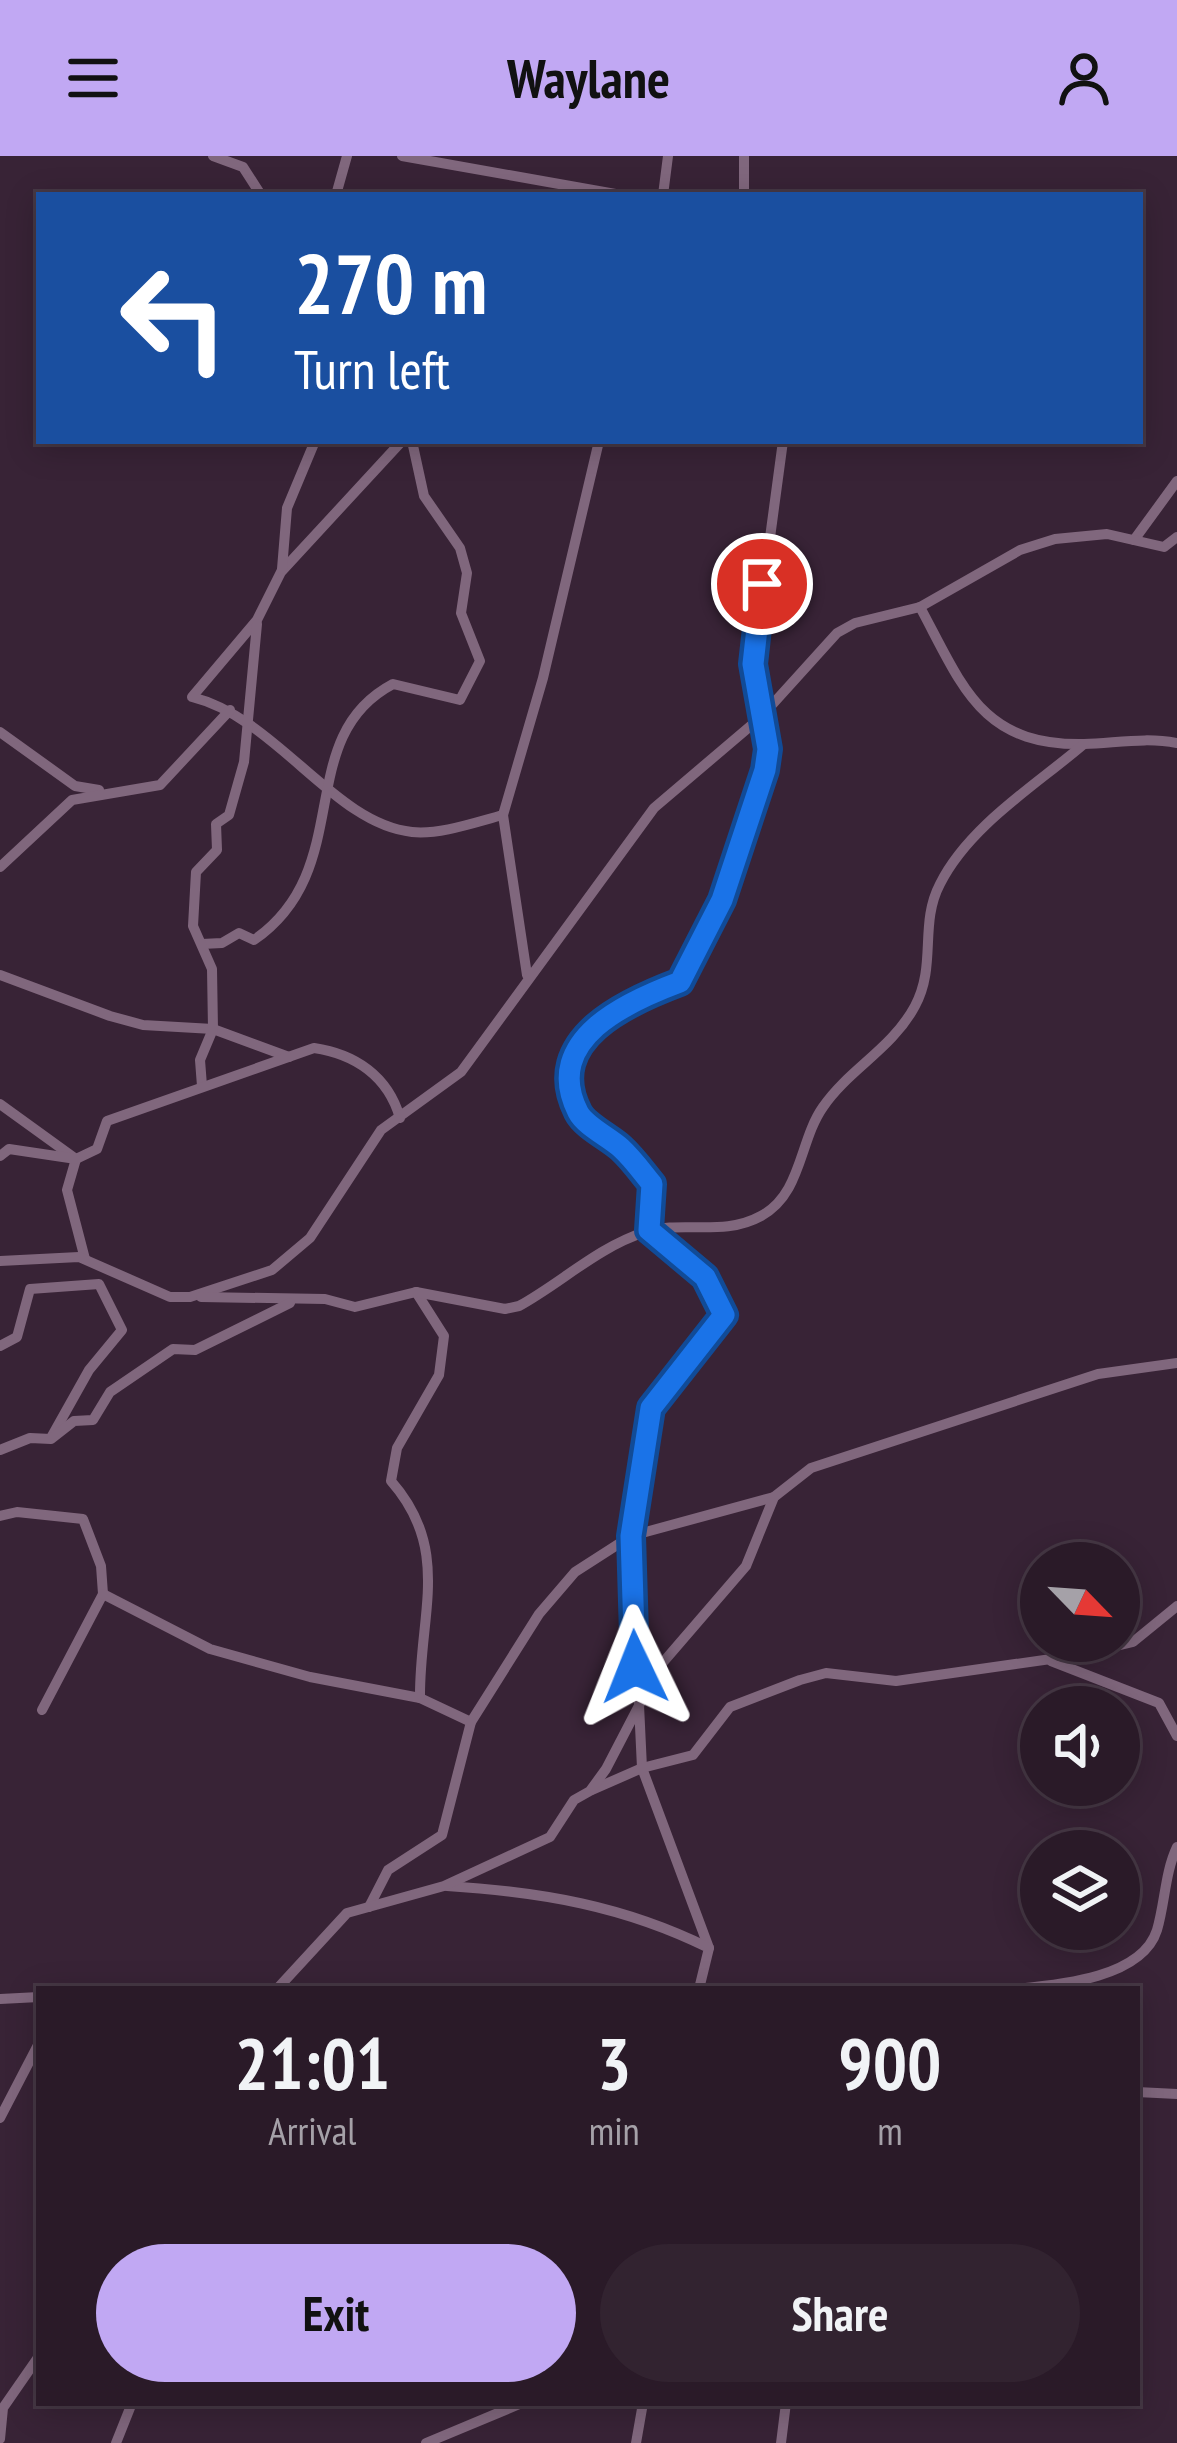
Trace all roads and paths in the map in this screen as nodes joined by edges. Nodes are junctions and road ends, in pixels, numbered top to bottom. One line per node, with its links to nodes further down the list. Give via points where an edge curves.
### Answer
1 (213, 156): 7 (street, via 243,167)
2 (347, 156): 8 (street)
3 (402, 156): 6 (street)
4 (668, 156): 10 (street)
5 (744, 156): 11 (street)
6 (568, 188): 9 (street)
7 (259, 192)
8 (337, 192)
9 (598, 192)
10 (663, 192)
11 (744, 192)
12 (313, 444): 20 (street, via 287,508)
13 (399, 444): 20 (street)
14 (413, 444): 29 (street, via 424,496 460,548 467,573 460,613 480,662 460,700 393,684 370,696 343,735)
15 (598, 444): 31 (street)
16 (783, 444): 24 (street, via 753,664)
17 (1177, 481): 19 (street)
18 (1177, 537): 19 (street, via 1164,547)
19 (1134, 540): 21 (street, via 1055,538)
20 (281, 572): 22 (street)
21 (920, 607): 24 (street, via 837,633); 28 (street, via 990,720 1035,743)
22 (257, 620): 23 (street, via 193,697); 25 (street)
23 (230, 710): 25 (street); 30 (street, via 160,785)
24 (761, 718): 35 (street, via 654,808); 43 (street, via 765,770 698,954 680,982 620,1004 584,1038 569,1076 579,1117 625,1151 652,1184)
25 (249, 722): 29 (street); 33 (street, via 229,815 216,824 217,850 196,872 194,926)
26 (0, 732): 30 (street, via 74,786)
27 (1177, 743): 28 (street)
28 (1084, 744): 43 (street, via 980,832 941,880 926,916 932,953 916,1005 878,1057 821,1110 786,1195 761,1216 711,1231)
29 (329, 786): 31 (street, via 362,815 417,833); 33 (street, via 312,872 299,894 254,940 239,933)
30 (103, 791): 32 (street, via 72,800)
31 (503, 815): 35 (street)
32 (0, 866)
33 (202, 944): 36 (street, via 212,969)
34 (0, 975): 36 (street, via 143,1025)
35 (527, 977): 40 (street, via 461,1072)
36 (214, 1029): 37 (street); 38 (street, via 200,1060)
37 (290, 1057): 38 (street); 40 (street, via 314,1048 345,1052 386,1088)
38 (202, 1086): 42 (street, via 107,1121 97,1149)
39 (0, 1104): 42 (street)
40 (400, 1118): 47 (street, via 367,1148 297,1254)
41 (0, 1156): 42 (street, via 9,1149)
42 (76, 1159): 44 (street, via 67,1190)
43 (649, 1230): 46 (street, via 519,1306); 55 (street, via 705,1277 724,1315 651,1408)
44 (85, 1259): 45 (street); 47 (street, via 170,1297)
45 (0, 1261)
46 (416, 1292): 48 (street, via 356,1307); 61 (street, via 444,1336 439,1376 397,1448 391,1481 416,1510 428,1560)
47 (190, 1297): 48 (street)
48 (298, 1300): 51 (street, via 195,1350 173,1349 110,1392 93,1420 74,1421)
49 (0, 1346): 51 (street, via 17,1337 30,1289 99,1284 122,1330 88,1370)
50 (1177, 1363): 53 (street, via 1098,1374 811,1468)
51 (51, 1439): 52 (street)
52 (0, 1450)
53 (774, 1497): 55 (street); 63 (street, via 746,1566 659,1667)
54 (0, 1516): 56 (street, via 83,1519)
55 (631, 1536): 63 (street); 64 (street, via 563,1586)
56 (103, 1594): 61 (street, via 210,1649); 62 (street)
57 (1177, 1606): 58 (street)
58 (1140, 1636)
59 (1034, 1662): 66 (street, via 896,1681 826,1672 730,1707 694,1755)
60 (1053, 1662): 65 (street, via 1159,1703)
61 (420, 1698): 64 (street)
62 (43, 1710)
63 (637, 1711): 66 (street); 67 (street)
64 (471, 1722): 70 (street, via 442,1835 388,1870)
65 (1177, 1736)
66 (642, 1768): 67 (street); 71 (street)
67 (590, 1791): 69 (street, via 529,1851)
68 (1177, 1847): 74 (street, via 1155,1936 1137,1960)
69 (444, 1886): 70 (street); 71 (street, via 593,1903)
70 (369, 1908): 72 (street, via 347,1912)
71 (710, 1948): 73 (street)
72 (280, 1986)
73 (700, 1986)
74 (1044, 1986)
75 (36, 1997): 76 (street)
76 (0, 1999)
77 (36, 2049): 80 (street)
78 (1140, 2092): 79 (street)
79 (1177, 2094)
80 (0, 2119)
81 (36, 2360): 86 (street, via 3,2408)
82 (131, 2406): 87 (street)
83 (515, 2406): 88 (street)
84 (642, 2406): 89 (street)
85 (786, 2406): 90 (street)
86 (0, 2439)
87 (116, 2443)
88 (426, 2443)
89 (636, 2443)
90 (782, 2443)

